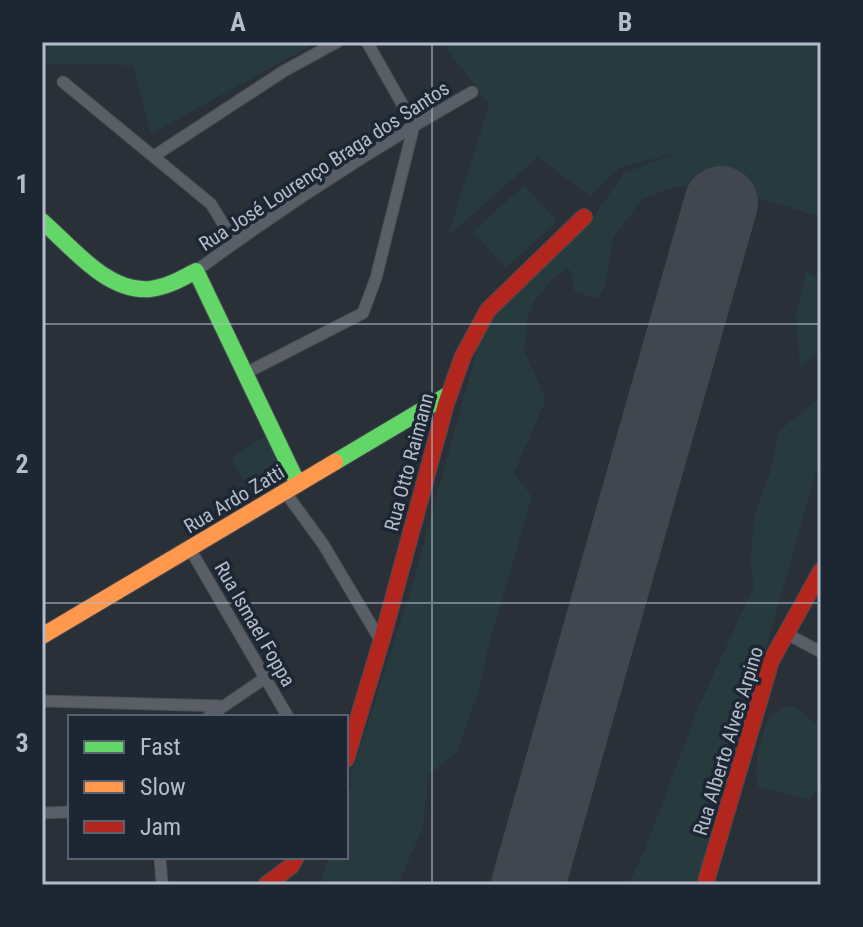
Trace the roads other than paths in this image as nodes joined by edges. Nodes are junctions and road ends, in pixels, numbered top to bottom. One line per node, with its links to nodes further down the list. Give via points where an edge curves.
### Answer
1 (337, 42): 6 (street)
2 (367, 42): 5 (street)
3 (63, 82): 6 (street)
4 (472, 92): 5 (street, Rua José Lourenço Braga dos Santos)
5 (414, 125): 9 (street, Rua José Lourenço Braga dos Santos); 11 (street, via 363,313)
6 (154, 156): 9 (street, via 211,204)
7 (584, 217): 12 (street, Rua Otto Raimann, via 488,310)
8 (42, 221): 10 (street, via 113,282 131,289 170,286)
9 (234, 242): 10 (street, Rua José Lourenço Braga dos Santos)
10 (196, 271): 11 (street)
11 (244, 374): 13 (street)
12 (446, 396): 13 (street, Rua Ardo Zatti); 18 (street, Rua Otto Raimann)
13 (292, 488): 14 (street, Rua Ardo Zatti); 18 (street)
14 (190, 549): 17 (street, Rua Ardo Zatti); 20 (street, Rua Ismael Foppa)
15 (821, 571): 16 (street, Rua Alberto Alves Arpino)
16 (785, 633): 19 (street); 32 (street, Rua Alberto Alves Arpino, via 771,661)
17 (42, 636)
18 (382, 644): 25 (street, Rua Otto Raimann)
19 (821, 652)
20 (265, 678): 22 (street); 24 (street, Rua Ismael Foppa)
21 (42, 701): 22 (street)
22 (224, 706): 23 (street)
23 (211, 715)
24 (287, 715)
25 (348, 753)
26 (68, 812): 27 (street)
27 (42, 813)
28 (160, 859): 30 (street)
29 (294, 861): 31 (street)
30 (162, 885)
31 (266, 885)
32 (705, 885)

